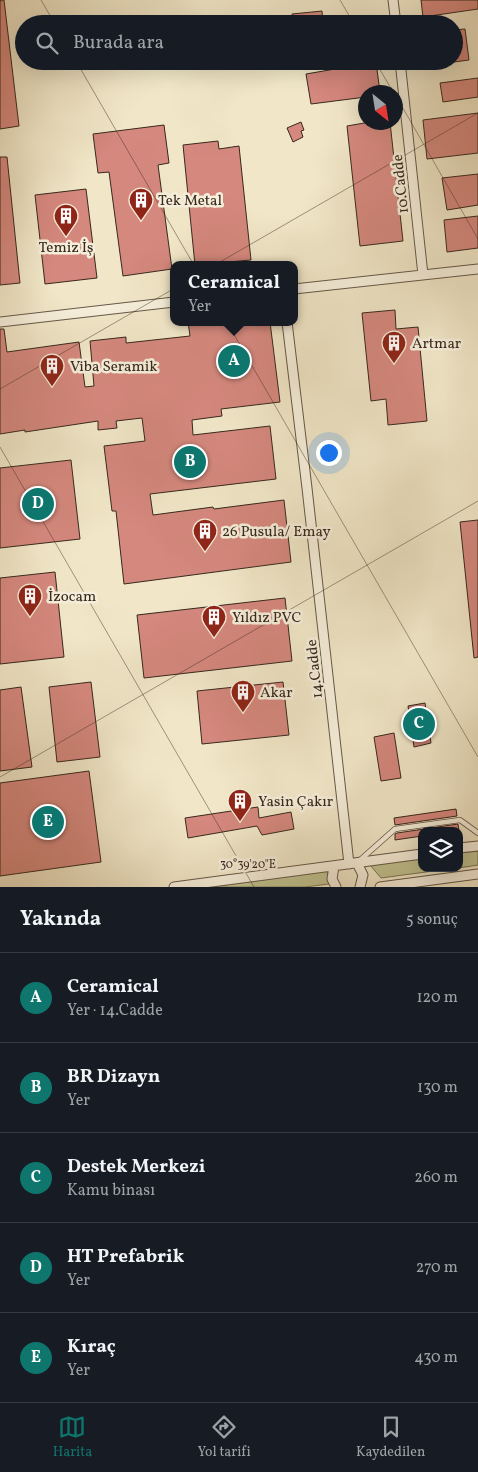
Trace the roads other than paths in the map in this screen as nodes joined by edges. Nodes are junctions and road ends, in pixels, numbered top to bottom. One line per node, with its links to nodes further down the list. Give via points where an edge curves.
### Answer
1 (393, 0): 2 (street)
2 (395, 15)
3 (401, 70): 5 (street, 10.Cadde)
4 (478, 269): 5 (street)
5 (423, 275): 6 (street)
6 (298, 289)
7 (170, 302): 8 (street)
8 (0, 322)
9 (287, 326): 14 (street, 14.Cadde)
10 (478, 833): 14 (lane, via 460,820 395,830)
11 (478, 846): 12 (street)
12 (463, 848)
13 (418, 855): 14 (street)
14 (353, 863): 15 (street); 19 (street, 14.Cadde, via 363,875)
15 (334, 866): 17 (street); 18 (street, via 332,879)
16 (478, 874): 20 (street)
17 (174, 887)
18 (336, 887)
19 (360, 887)
20 (380, 887)

